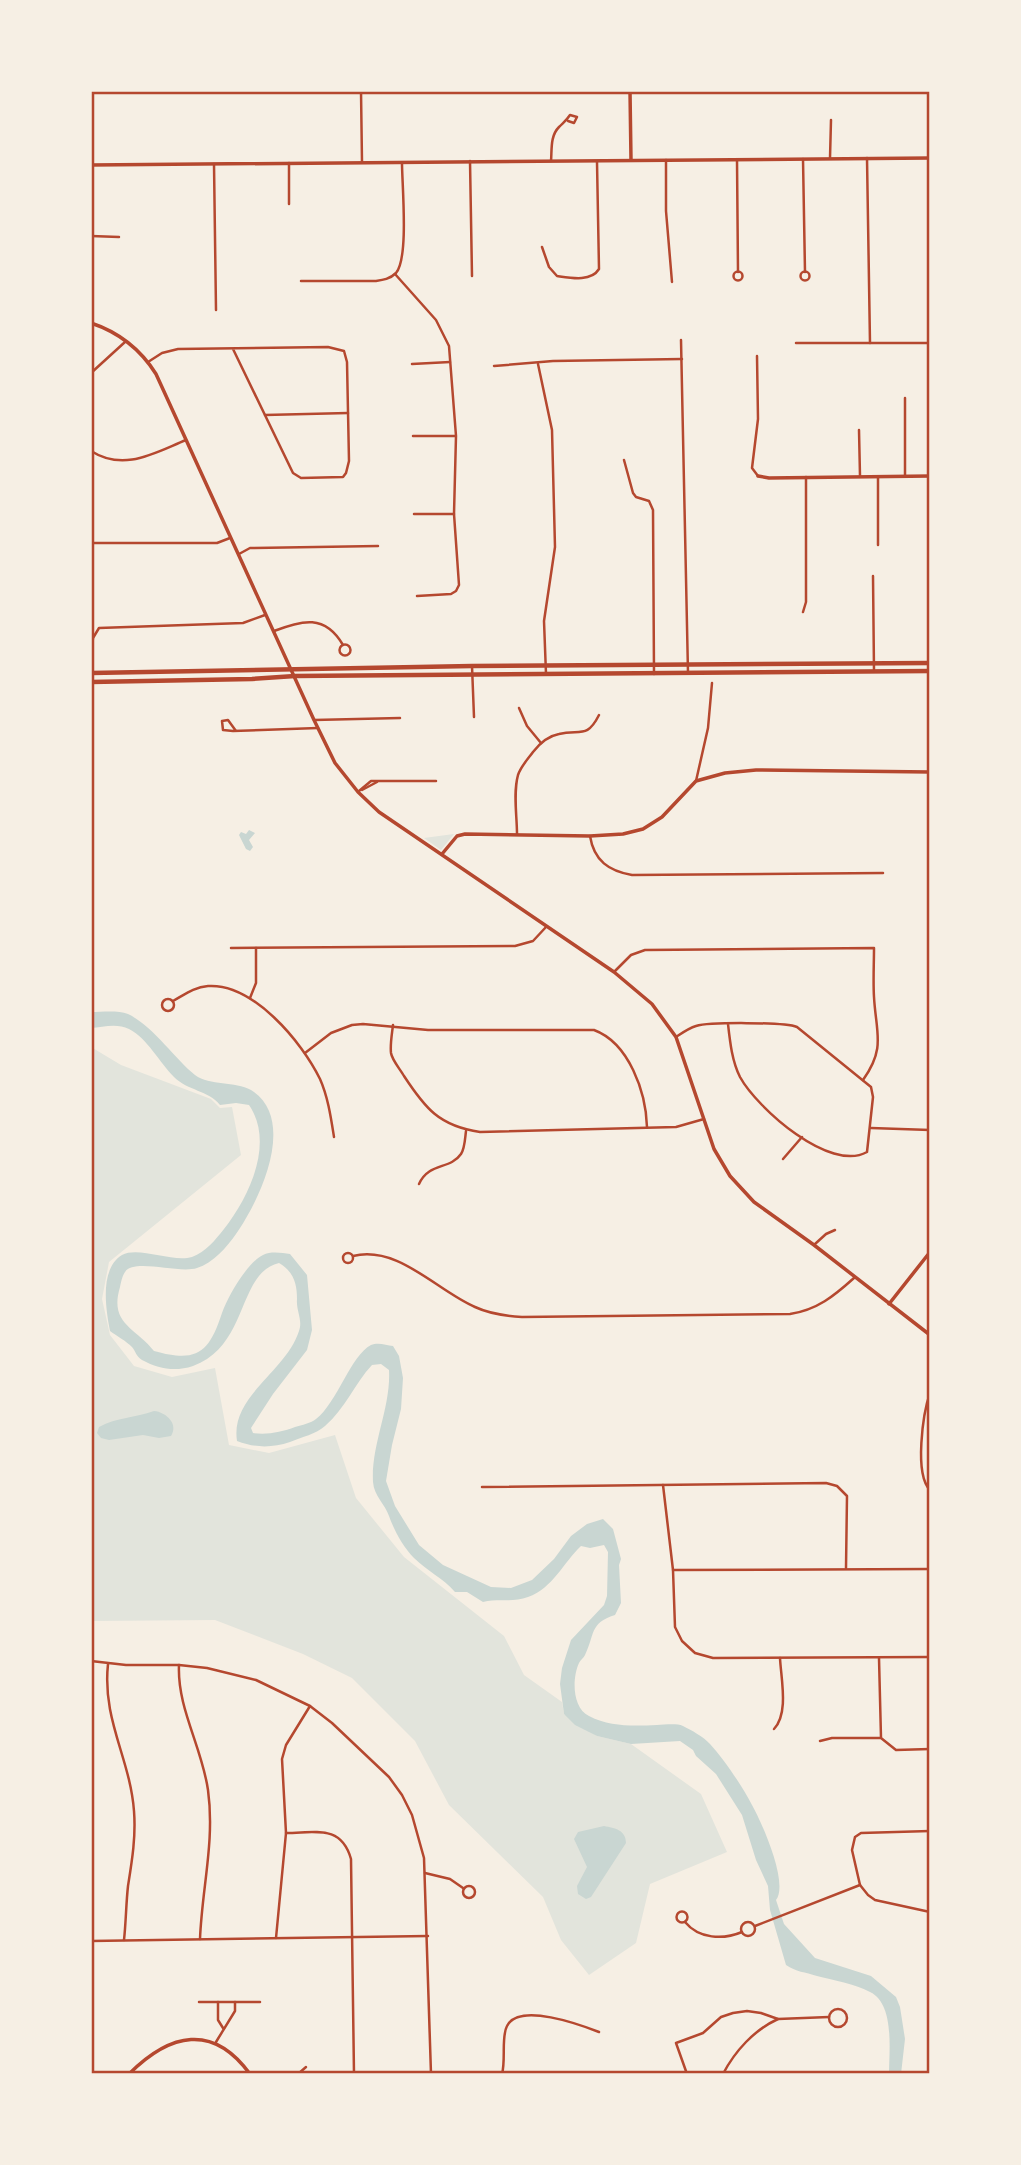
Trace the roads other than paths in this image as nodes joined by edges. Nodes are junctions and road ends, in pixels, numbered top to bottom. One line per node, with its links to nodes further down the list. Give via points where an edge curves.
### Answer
1 (361, 91): 15 (street)
2 (630, 91): 11 (street)
3 (831, 120): 5 (street)
4 (568, 121): 14 (street, via 555,134)
5 (830, 158): 6 (street); 9 (street)
6 (867, 158): 7 (street); 35 (street)
7 (930, 158)
8 (737, 159): 9 (street); 12 (street); 25 (street)
9 (803, 159): 24 (street)
10 (597, 160): 11 (street); 14 (street); 23 (street, via 597,273 557,276)
11 (631, 160): 12 (street)
12 (666, 160): 29 (street)
13 (470, 161): 14 (street); 17 (street); 27 (street)
14 (551, 161)
15 (362, 162): 16 (street); 17 (street)
16 (289, 163): 18 (street); 20 (street)
17 (402, 163): 26 (street, via 403,255)
18 (214, 164): 19 (street); 30 (street)
19 (91, 165)
20 (289, 204)
21 (91, 236): 22 (street)
22 (119, 237)
23 (542, 247)
24 (805, 271)
25 (738, 272)
26 (395, 274): 28 (street, via 376,281); 41 (street, via 443,330)
27 (472, 276)
28 (301, 281)
29 (672, 282)
30 (216, 310)
31 (91, 323): 33 (street)
32 (681, 340): 39 (street)
33 (126, 341): 40 (street); 45 (street)
34 (796, 342): 35 (street)
35 (870, 343): 36 (street)
36 (930, 343)
37 (233, 349): 40 (street, via 170,350); 47 (street, via 328,347 344,351); 48 (street)
38 (757, 356): 55 (street, via 758,419 752,468)
39 (682, 359): 43 (street); 78 (street)
40 (148, 362): 52 (street)
41 (450, 362): 42 (street); 51 (street)
42 (412, 364)
43 (538, 364): 44 (street); 83 (street, via 552,430 555,547 544,621)
44 (494, 366)
45 (91, 373)
46 (905, 398): 57 (street)
47 (348, 413): 48 (street); 48 (street, via 348,467 338,478 296,477)
48 (265, 415)
49 (859, 430): 56 (street)
50 (413, 436): 51 (street)
51 (456, 436): 62 (street)
52 (186, 439): 53 (street, via 138,460 109,459); 63 (street)
53 (91, 451)
54 (624, 460): 77 (street, via 633,493 649,501 653,510)
55 (758, 476): 59 (street)
56 (860, 476): 59 (street); 60 (street)
57 (905, 476): 58 (street); 60 (street)
58 (930, 476)
59 (806, 477): 70 (street)
60 (878, 477): 65 (street)
61 (414, 514): 62 (street)
62 (454, 514): 69 (street, via 456,591)
63 (231, 538): 64 (street, via 217,543); 67 (street)
64 (91, 543)
65 (878, 545)
66 (378, 547): 67 (street, via 250,548)
67 (239, 554): 71 (street)
68 (873, 576): 75 (street)
69 (417, 596)
70 (803, 611)
71 (266, 614): 72 (street); 74 (street, via 243,623 99,628)
72 (274, 631): 73 (street, via 301,622 318,623 333,631); 84 (street)
73 (343, 645)
74 (91, 658)
75 (874, 663): 76 (main road); 80 (main road); 85 (street)
76 (930, 663)
77 (654, 664): 78 (main road); 81 (main road); 95 (street)
78 (688, 664): 79 (main road); 91 (street)
79 (764, 664): 80 (main road); 92 (main road)
80 (823, 664): 89 (main road)
81 (598, 665): 83 (main road); 94 (main road)
82 (472, 666): 83 (main road); 84 (main road); 96 (street)
83 (546, 666): 93 (street)
84 (292, 668): 88 (main road); 97 (street)
85 (874, 671): 86 (main road); 89 (main road)
86 (930, 671)
87 (120, 672): 88 (main road); 90 (main road); 98 (main road)
88 (175, 672): 99 (main road)
89 (823, 672): 92 (main road)
90 (91, 673)
91 (688, 673): 92 (main road); 95 (main road)
92 (764, 673)
93 (546, 674): 94 (main road); 96 (main road)
94 (598, 674): 95 (main road)
95 (654, 674)
96 (473, 675): 97 (main road); 104 (street)
97 (295, 676): 99 (main road); 106 (street)
98 (119, 681): 99 (main road); 100 (main road)
99 (174, 681)
100 (91, 682)
101 (712, 683): 112 (street)
102 (519, 708): 109 (street)
103 (599, 715): 109 (street, via 587,732 559,734)
104 (474, 717)
105 (400, 718): 106 (street)
106 (314, 720): 107 (street)
107 (318, 728): 108 (street); 113 (street, via 335,763)
108 (236, 731)
109 (541, 743): 114 (street, via 518,776)
110 (930, 772): 112 (street, via 756,770)
111 (436, 780): 113 (street, via 371,781)
112 (696, 780): 115 (street, via 662,817 643,829)
113 (358, 792): 116 (street, via 379,812)
114 (517, 836): 115 (street); 116 (street, via 465,834 457,836)
115 (590, 836): 117 (street, via 603,863 632,876)
116 (442, 854): 118 (street)
117 (883, 873)
118 (546, 927): 120 (street, via 533,941 515,946); 121 (street)
119 (231, 948): 120 (street)
120 (256, 948): 122 (street, via 256,984)
121 (614, 972): 126 (street, via 652,1004); 128 (street, via 645,950 874,947 878,1054)
122 (250, 998): 123 (street, via 238,991 206,986); 127 (street)
123 (173, 1001)
124 (728, 1024): 126 (street, via 694,1027); 128 (street, via 791,1025); 135 (street, via 733,1056 753,1096)
125 (393, 1025): 127 (street, via 342,1028); 130 (street, via 428,1030 602,1033 625,1057 641,1091); 132 (street, via 391,1056 416,1094 438,1118)
126 (676, 1037): 129 (street)
127 (305, 1053): 134 (street, via 320,1080)
128 (863, 1080): 131 (street, via 873,1092)
129 (704, 1119): 130 (street, via 676,1127); 139 (street, via 730,1176 754,1202)
130 (647, 1127): 132 (street)
131 (871, 1128): 133 (street); 135 (street, via 867,1152 855,1156 825,1152)
132 (467, 1130): 137 (street, via 461,1154 428,1171)
133 (930, 1130)
134 (334, 1137)
135 (802, 1137): 136 (street)
136 (783, 1159)
137 (419, 1184)
138 (835, 1230): 139 (street)
139 (814, 1245): 142 (street)
140 (930, 1252): 143 (street)
141 (353, 1256): 142 (street, via 386,1257 474,1307 522,1317 790,1314 821,1305)
142 (855, 1278): 143 (street)
143 (889, 1304): 144 (street)
144 (930, 1335)
145 (930, 1393): 148 (street, via 922,1426 923,1471)
146 (663, 1485): 147 (street); 149 (street, via 837,1486 848,1504); 151 (street)
147 (482, 1487)
148 (930, 1490)
149 (846, 1569): 150 (street); 151 (street)
150 (930, 1569)
151 (674, 1570): 153 (street, via 675,1627 687,1647 713,1658)
152 (930, 1657): 154 (street)
153 (780, 1658): 154 (street); 159 (street, via 782,1710)
154 (879, 1658): 160 (street)
155 (91, 1661): 156 (street)
156 (108, 1663): 157 (street); 176 (street, via 110,1715 134,1811)
157 (180, 1665): 158 (street, via 235,1673); 175 (street, via 181,1697 203,1764 211,1819)
158 (310, 1706): 164 (street, via 282,1759); 165 (street, via 389,1777 419,1836)
159 (774, 1729)
160 (881, 1738): 161 (street); 162 (street, via 896,1750)
161 (820, 1741)
162 (930, 1749)
163 (930, 1831): 166 (street, via 867,1831 855,1837 852,1850)
164 (286, 1833): 173 (street, via 326,1832 346,1844 351,1859); 174 (street)
165 (425, 1873): 167 (street, via 439,1874); 172 (street)
166 (860, 1885): 168 (street, via 874,1900); 170 (street)
167 (463, 1888)
168 (930, 1912)
169 (685, 1922): 171 (street, via 708,1936)
170 (755, 1926): 171 (street, via 751,1935); 171 (street, via 744,1923)
171 (742, 1932)
172 (428, 1936): 173 (street); 192 (street)
173 (352, 1937): 174 (street); 191 (street)
174 (276, 1938): 175 (street)
175 (200, 1939): 176 (street)
176 (124, 1940): 177 (street)
177 (91, 1941)
178 (199, 2002): 179 (street)
179 (218, 2002): 180 (street); 184 (street)
180 (235, 2002): 181 (street); 184 (street)
181 (260, 2002)
182 (829, 2017): 182 (street, via 837,2026 847,2017 840,2009); 183 (street)
183 (778, 2019): 194 (street, via 747,2011 733,2013 703,2033 676,2043); 195 (street, via 735,2053)
184 (223, 2028): 186 (street)
185 (599, 2032): 193 (street, via 573,2021 539,2016 511,2020 505,2032)
186 (216, 2042): 188 (street, via 199,2038 178,2042 156,2052); 189 (street)
187 (306, 2067): 190 (street)
188 (129, 2074)
189 (250, 2074)
190 (298, 2074)
191 (354, 2074)
192 (431, 2074)
193 (502, 2074)
194 (687, 2074)
195 (723, 2074)

